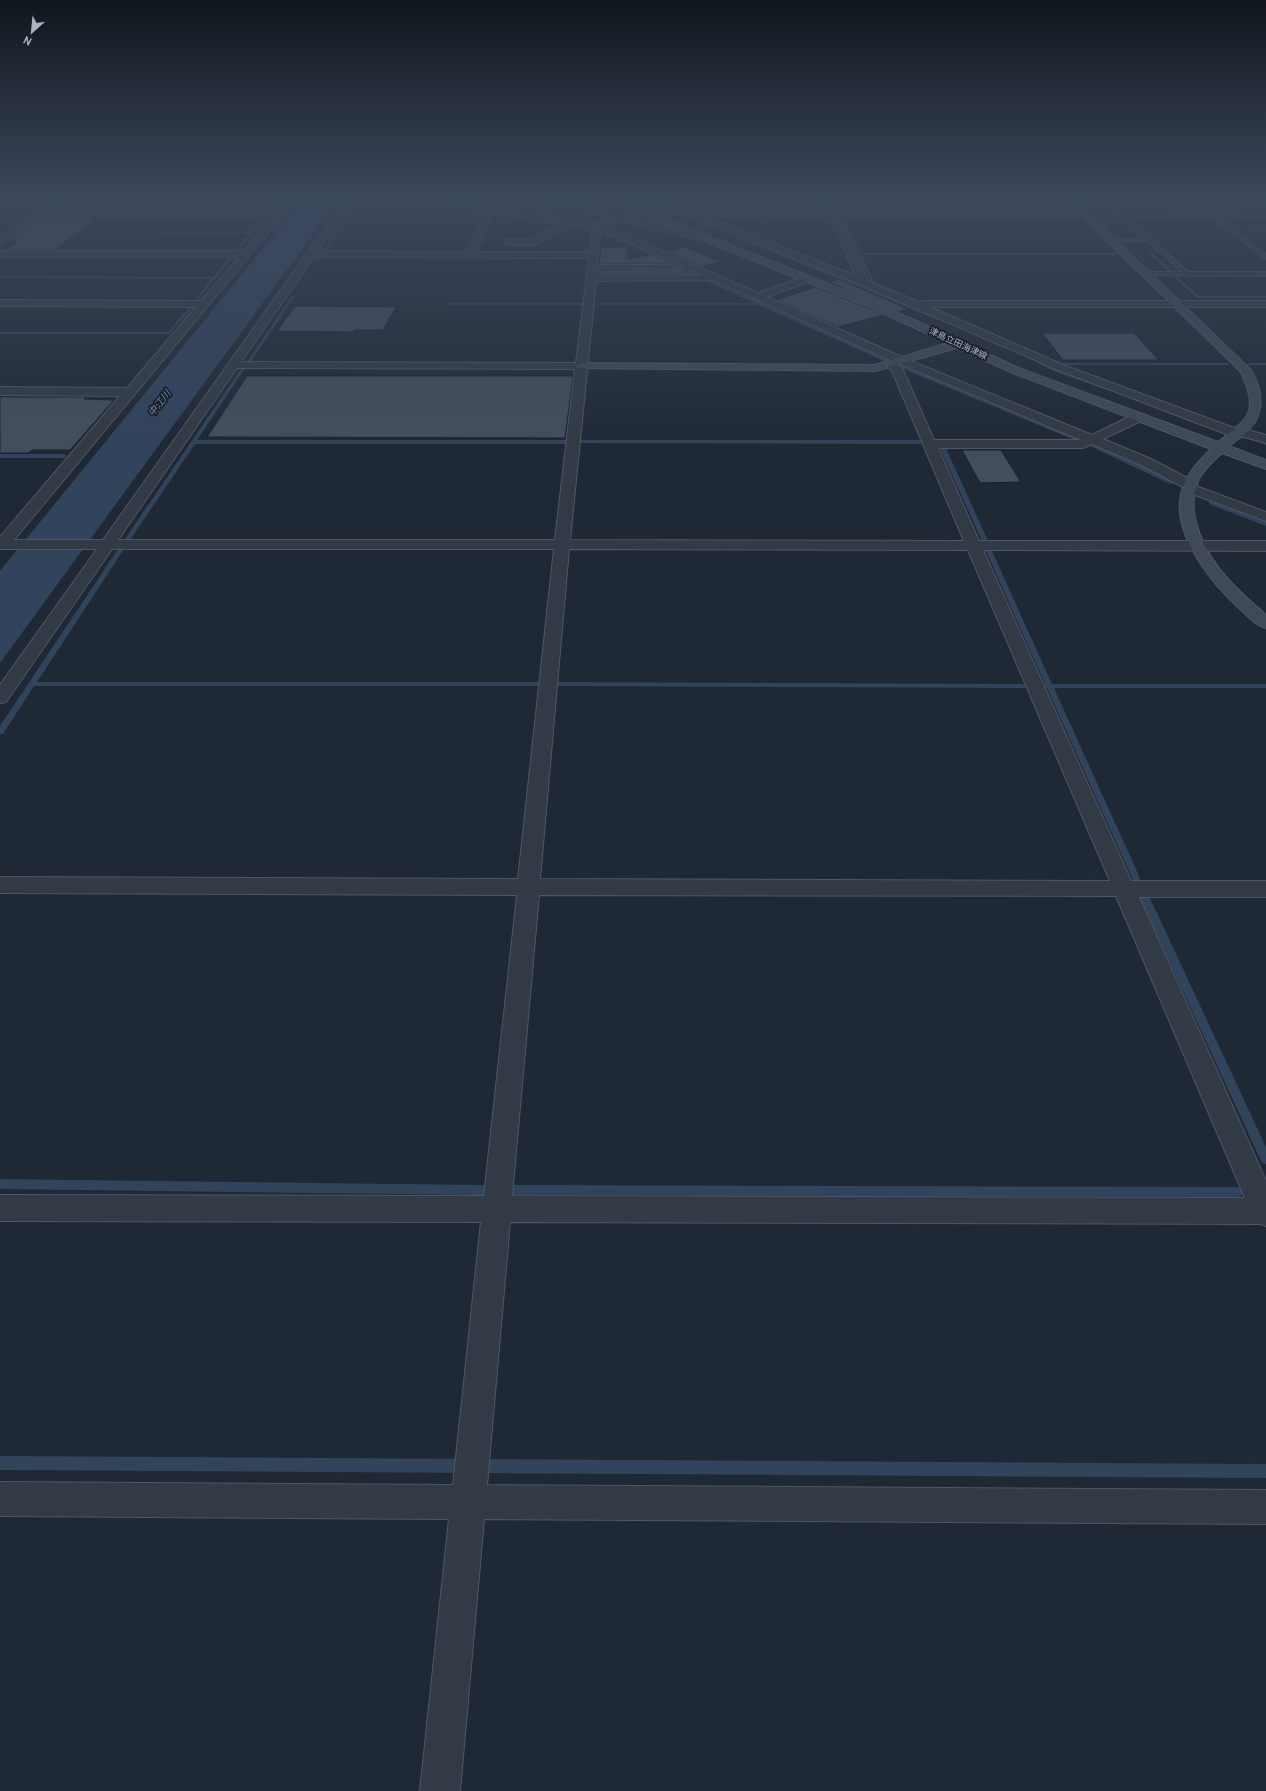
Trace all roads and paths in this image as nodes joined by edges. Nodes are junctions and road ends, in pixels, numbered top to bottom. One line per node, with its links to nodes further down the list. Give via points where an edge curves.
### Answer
1 (223, 281): 12 (street)
2 (292, 281): 18 (street)
3 (591, 281): 19 (street)
4 (720, 281): 10 (street)
5 (803, 281): 10 (street)
6 (816, 281): 16 (street, 津島立田海津線)
7 (858, 281): 9 (street)
8 (1154, 281): 14 (street)
9 (864, 283): 13 (street)
10 (757, 297): 17 (street)
11 (0, 303): 12 (street)
12 (204, 304): 21 (street)
13 (914, 304): 14 (street); 23 (street, via 1062,368)
14 (1178, 304): 15 (street); 23 (street, via 1246,371 1255,392 1255,414)
15 (1266, 304)
16 (958, 344): 17 (street); 22 (street, 津島立田海津線, via 1017,371)
17 (897, 363): 19 (street, via 875,368); 25 (street); 26 (street, via 897,370)
18 (233, 365): 19 (street); 32 (street)
19 (581, 366): 33 (street)
20 (0, 391): 21 (street)
21 (130, 392): 31 (street)
22 (1139, 417): 25 (street); 27 (street, 津島立田海津線)
23 (1240, 433): 24 (street); 27 (street)
24 (1266, 439)
25 (1093, 440): 26 (street, via 1083,444); 29 (street, via 1146,462)
26 (929, 444): 34 (street)
27 (1220, 448): 28 (street, 津島立田海津線); 29 (street, via 1199,470)
28 (1266, 465)
29 (1190, 486): 30 (street); 35 (street, via 1187,502 1188,519)
30 (1266, 517)
31 (6, 544): 32 (street)
32 (101, 544): 33 (street); 38 (street)
33 (562, 545): 34 (street); 40 (street)
34 (974, 545): 35 (street); 41 (street)
35 (1197, 545): 36 (street); 37 (street, via 1219,580)
36 (1266, 546)
37 (1266, 623)
38 (0, 698)
39 (0, 885): 40 (street)
40 (529, 887): 41 (street); 44 (street)
41 (1124, 889): 42 (street); 45 (street)
42 (1266, 889)
43 (0, 1208): 44 (street)
44 (498, 1209): 45 (street); 46 (street)
45 (1266, 1212)
46 (469, 1497): 47 (street); 48 (street); 49 (street)
47 (0, 1499)
48 (1266, 1507)
49 (440, 1791)

